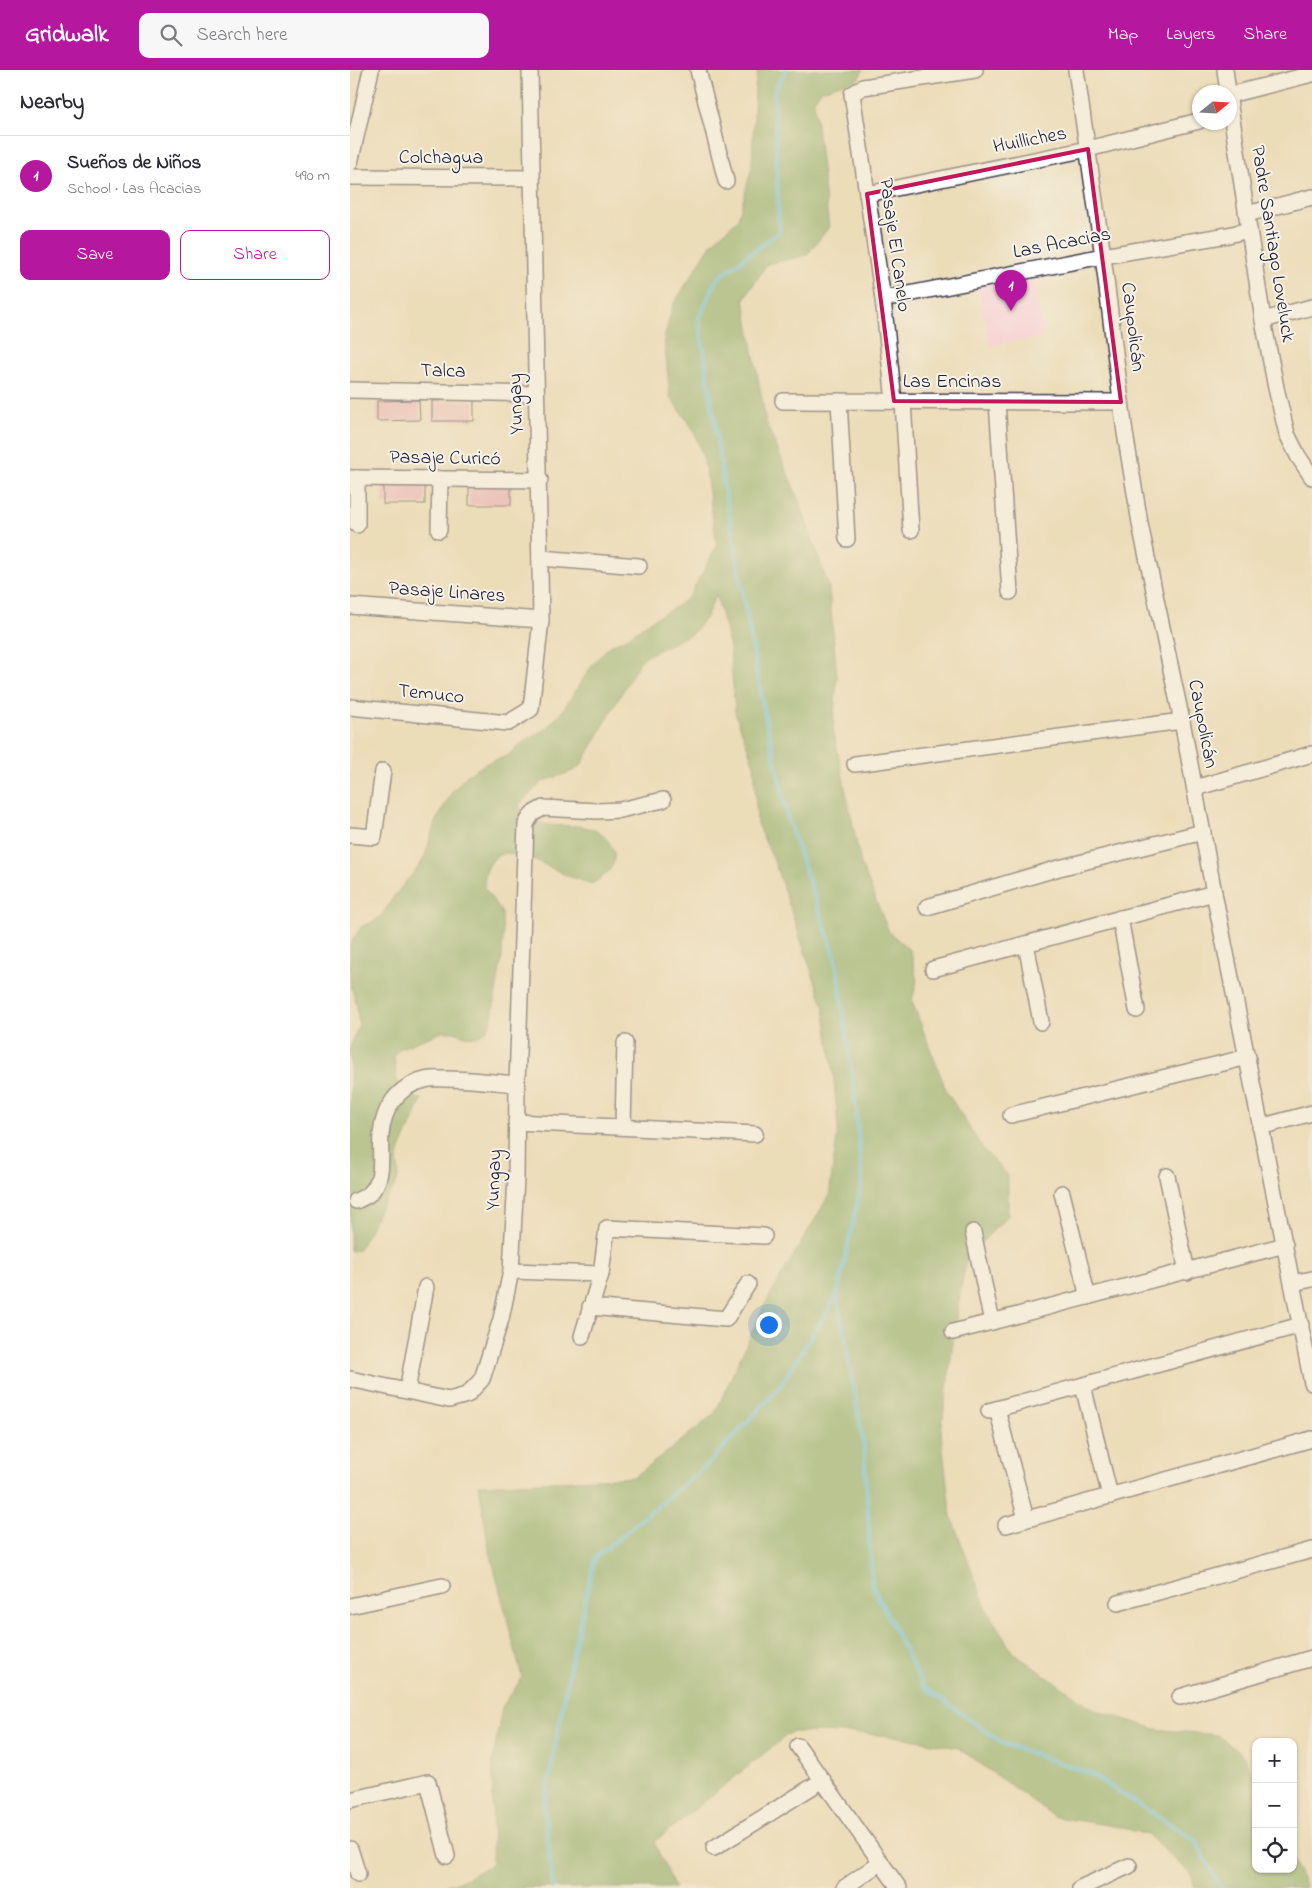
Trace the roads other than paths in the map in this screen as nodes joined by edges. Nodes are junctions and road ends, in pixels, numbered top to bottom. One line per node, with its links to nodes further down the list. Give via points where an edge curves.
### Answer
1 (371, 70): 13 (street)
2 (530, 70): 15 (street, Yungay)
3 (698, 70): 16 (street)
4 (975, 70): 17 (street, Pasaje El Canelo, via 863,87 852,94)
5 (1076, 70): 12 (street, Caupolicán)
6 (1225, 70): 8 (street)
7 (1312, 74): 9 (street)
8 (1228, 85)
9 (1237, 92)
10 (1192, 123): 12 (street, Huilliches)
11 (1234, 130): 19 (street, Padre Santiago Loveluck)
12 (1088, 149): 17 (street, Huilliches); 21 (street, Caupolicán)
13 (350, 163)
14 (350, 177): 15 (street, Colchagua)
15 (532, 178): 26 (street, Yungay)
16 (726, 181)
17 (867, 194): 22 (street, Pasaje El Canelo)
18 (1312, 197): 19 (street)
19 (1247, 214): 20 (street, Padre Santiago Loveluck)
20 (1249, 230): 21 (street, Las Acacias); 24 (street, Padre Santiago Loveluck)
21 (1103, 256): 22 (street, Las Acacias); 31 (street, Caupolicán)
22 (883, 299): 29 (street, Pasaje El Canelo)
23 (1312, 307): 24 (street)
24 (1263, 320): 32 (street, Padre Santiago Loveluck, via 1283,420)
25 (350, 390): 26 (street, Talca)
26 (536, 394): 35 (street, Yungay)
27 (783, 401): 28 (street, Las Encinas)
28 (839, 401): 29 (street, Las Encinas); 39 (street)
29 (898, 401): 30 (street, Las Encinas); 38 (street, Pasaje El Canelo)
30 (997, 402): 31 (street, Las Encinas); 42 (street)
31 (1121, 402): 46 (street, Caupolicán, via 1141,529)
32 (1312, 477)
33 (354, 478): 34 (street, Pasaje Curicó); 36 (street)
34 (440, 479): 35 (street, Pasaje Curicó); 37 (street)
35 (540, 480): 40 (street, Yungay)
36 (356, 525)
37 (439, 530)
38 (911, 530)
39 (847, 539)
40 (540, 558): 41 (street); 44 (street, Yungay)
41 (639, 566)
42 (1010, 592)
43 (350, 606): 44 (street, Pasaje Linares)
44 (541, 620): 47 (street, Yungay, via 532,709)
45 (350, 707): 47 (street, Temuco)
46 (1182, 721): 49 (street); 51 (street, Caupolicán)
47 (508, 723)
48 (1312, 754): 51 (street)
49 (855, 764)
50 (383, 771): 54 (street, via 374,837)
51 (1195, 788): 53 (street, Caupolicán)
52 (663, 800): 64 (street, Yungay, via 620,810 542,808 528,818 524,830)
53 (1203, 832): 55 (street, Caupolicán); 56 (street, via 1059,868)
54 (350, 835)
55 (1214, 893): 57 (street); 63 (street, Caupolicán)
56 (927, 907)
57 (1120, 918): 58 (street); 60 (street)
58 (1026, 944): 59 (street); 61 (street)
59 (933, 969)
60 (1137, 1010)
61 (1040, 1022)
62 (625, 1043): 68 (street)
63 (1248, 1057): 66 (street); 69 (street, Caupolicán)
64 (517, 1084): 67 (street, Yungay); 73 (street, via 427,1079 396,1094 385,1115 377,1183 369,1194)
65 (1312, 1113): 69 (street)
66 (1012, 1115)
67 (516, 1122): 68 (street); 77 (street, Yungay)
68 (623, 1127): 70 (street)
69 (1260, 1127): 76 (street, Caupolicán)
70 (755, 1134)
71 (1167, 1176): 78 (street)
72 (1062, 1193): 84 (street)
73 (356, 1202)
74 (973, 1232): 86 (street)
75 (764, 1236): 79 (street, via 607,1228)
76 (1285, 1245): 78 (street); 81 (street, Caupolicán)
77 (511, 1272): 79 (street); 93 (street, Yungay, via 501,1319 478,1385 467,1395 449,1400)
78 (1187, 1272): 84 (street)
79 (601, 1274): 85 (street)
80 (1312, 1279): 81 (street)
81 (1293, 1283): 87 (street, Caupolicán)
82 (748, 1284): 85 (street, via 726,1319)
83 (426, 1287): 93 (street)
84 (1088, 1298): 86 (street)
85 (590, 1307): 89 (street)
86 (992, 1322): 88 (street)
87 (1301, 1324): 91 (street, Caupolicán); 92 (street)
88 (953, 1332)
89 (582, 1336)
90 (350, 1379): 93 (street, Yungay)
91 (1312, 1381)
92 (1083, 1386): 95 (street); 96 (street, via 993,1410)
93 (407, 1391)
94 (1312, 1439): 95 (street)
95 (1110, 1496): 96 (street)
96 (1026, 1519): 97 (street)
97 (1006, 1525)
98 (1312, 1550): 100 (street)
99 (442, 1586): 101 (street)
100 (1118, 1603)
101 (350, 1606)
102 (1312, 1658): 103 (street)
103 (1180, 1697)
104 (798, 1746): 105 (street)
105 (822, 1780): 107 (street); 110 (street)
106 (350, 1800): 109 (street, via 428,1782)
107 (714, 1848)
108 (350, 1849): 112 (street)
109 (447, 1856)
110 (881, 1862): 113 (street); 114 (street)
111 (1129, 1866): 115 (street)
112 (358, 1874)
113 (844, 1888)
114 (900, 1888)
115 (1080, 1888)

